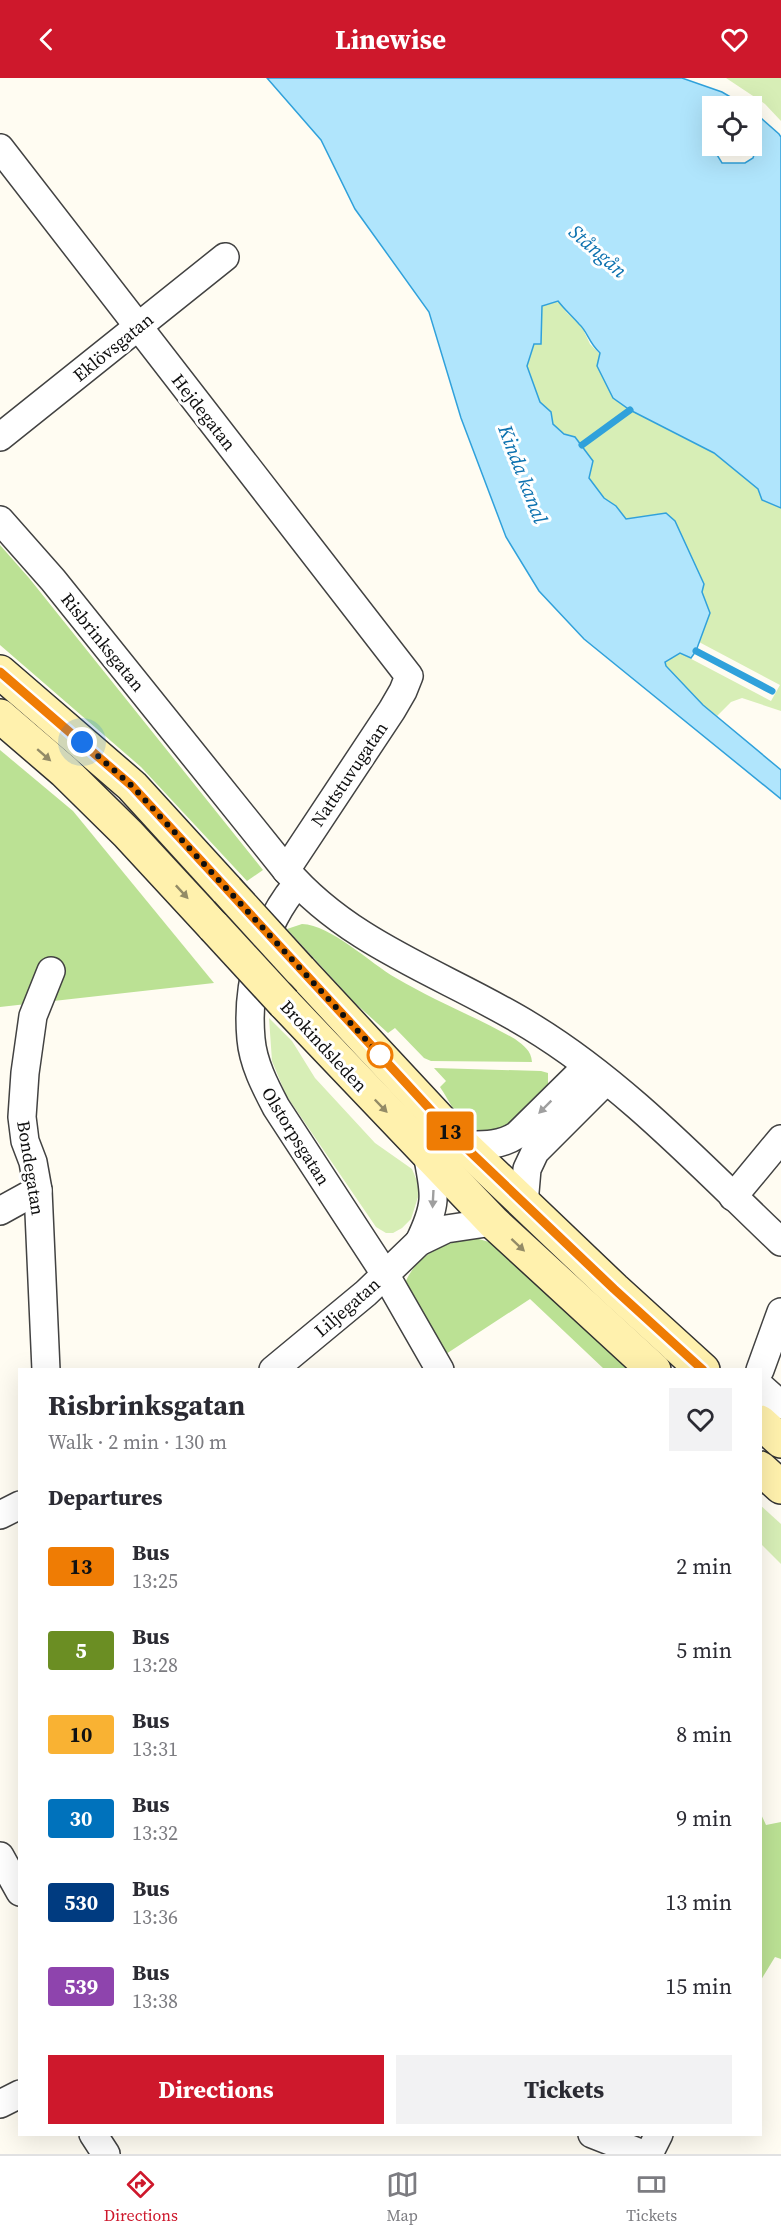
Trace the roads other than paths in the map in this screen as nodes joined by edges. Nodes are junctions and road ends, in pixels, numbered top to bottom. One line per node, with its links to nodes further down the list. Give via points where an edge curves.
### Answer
1 (0, 148): 3 (street, Hejdegatan)
2 (225, 257): 3 (street, Eklövsgatan)
3 (138, 327): 4 (street, Eklövsgatan); 7 (street, Hejdegatan)
4 (0, 437)
5 (0, 520): 9 (street, Risbrinksgatan, via 53,580)
6 (0, 672): 13 (main road, Brokindsleden, bridge, via 132,786)
7 (410, 676): 9 (street, Nattstuvugatan)
8 (0, 716): 14 (main road, Brokindsleden, one-way to 14, bridge, via 128,834)
9 (291, 877): 11 (street, Risbrinksgatan, via 321,906 374,942 529,1025); 22 (street, Olstorpsgatan, via 260,953 251,1002 250,1040 261,1079 276,1107)
10 (51, 971): 15 (street, Bondegatan, via 33,1016 22,1117)
11 (596, 1073): 13 (street, one-way to 13, via 507,1141); 16 (street, Risbrinksgatan); 17 (street, via 535,1152 527,1169)
12 (781, 1139): 16 (street)
13 (463, 1145): 17 (main road, Brokindsleden)
14 (427, 1154): 19 (main road, Brokindsleden); 20 (street, Liljegatan, one-way to 20, via 434,1204)
15 (38, 1190): 18 (street); 24 (street, Bondegatan)
16 (733, 1197): 21 (street, Risbrinksgatan)
17 (524, 1204): 28 (main road, Brokindsleden)
18 (0, 1211)
19 (493, 1222): 20 (street, Liljegatan, via 446,1230); 27 (main road, Brokindsleden, one-way to 27)
20 (419, 1242): 22 (street, Liljegatan)
21 (781, 1242)
22 (385, 1274): 25 (street, Liljegatan); 26 (street, Olstorpsgatan)
23 (781, 1312): 29 (street)
24 (46, 1368)
25 (275, 1368)
26 (439, 1368)
27 (652, 1368)
28 (700, 1368)
29 (761, 1368)
30 (762, 1388): 31 (street)
31 (781, 1405)
32 (762, 1424): 33 (main road)
33 (781, 1441)
34 (762, 1470): 35 (main road)
35 (781, 1487)
36 (18, 1506): 37 (street)
37 (0, 1515)
38 (18, 2095): 39 (street)
39 (0, 2104)
40 (94, 2136): 43 (street)
41 (597, 2136): 44 (street)
42 (658, 2136): 45 (street)
43 (106, 2154)
44 (643, 2154)
45 (649, 2154)

